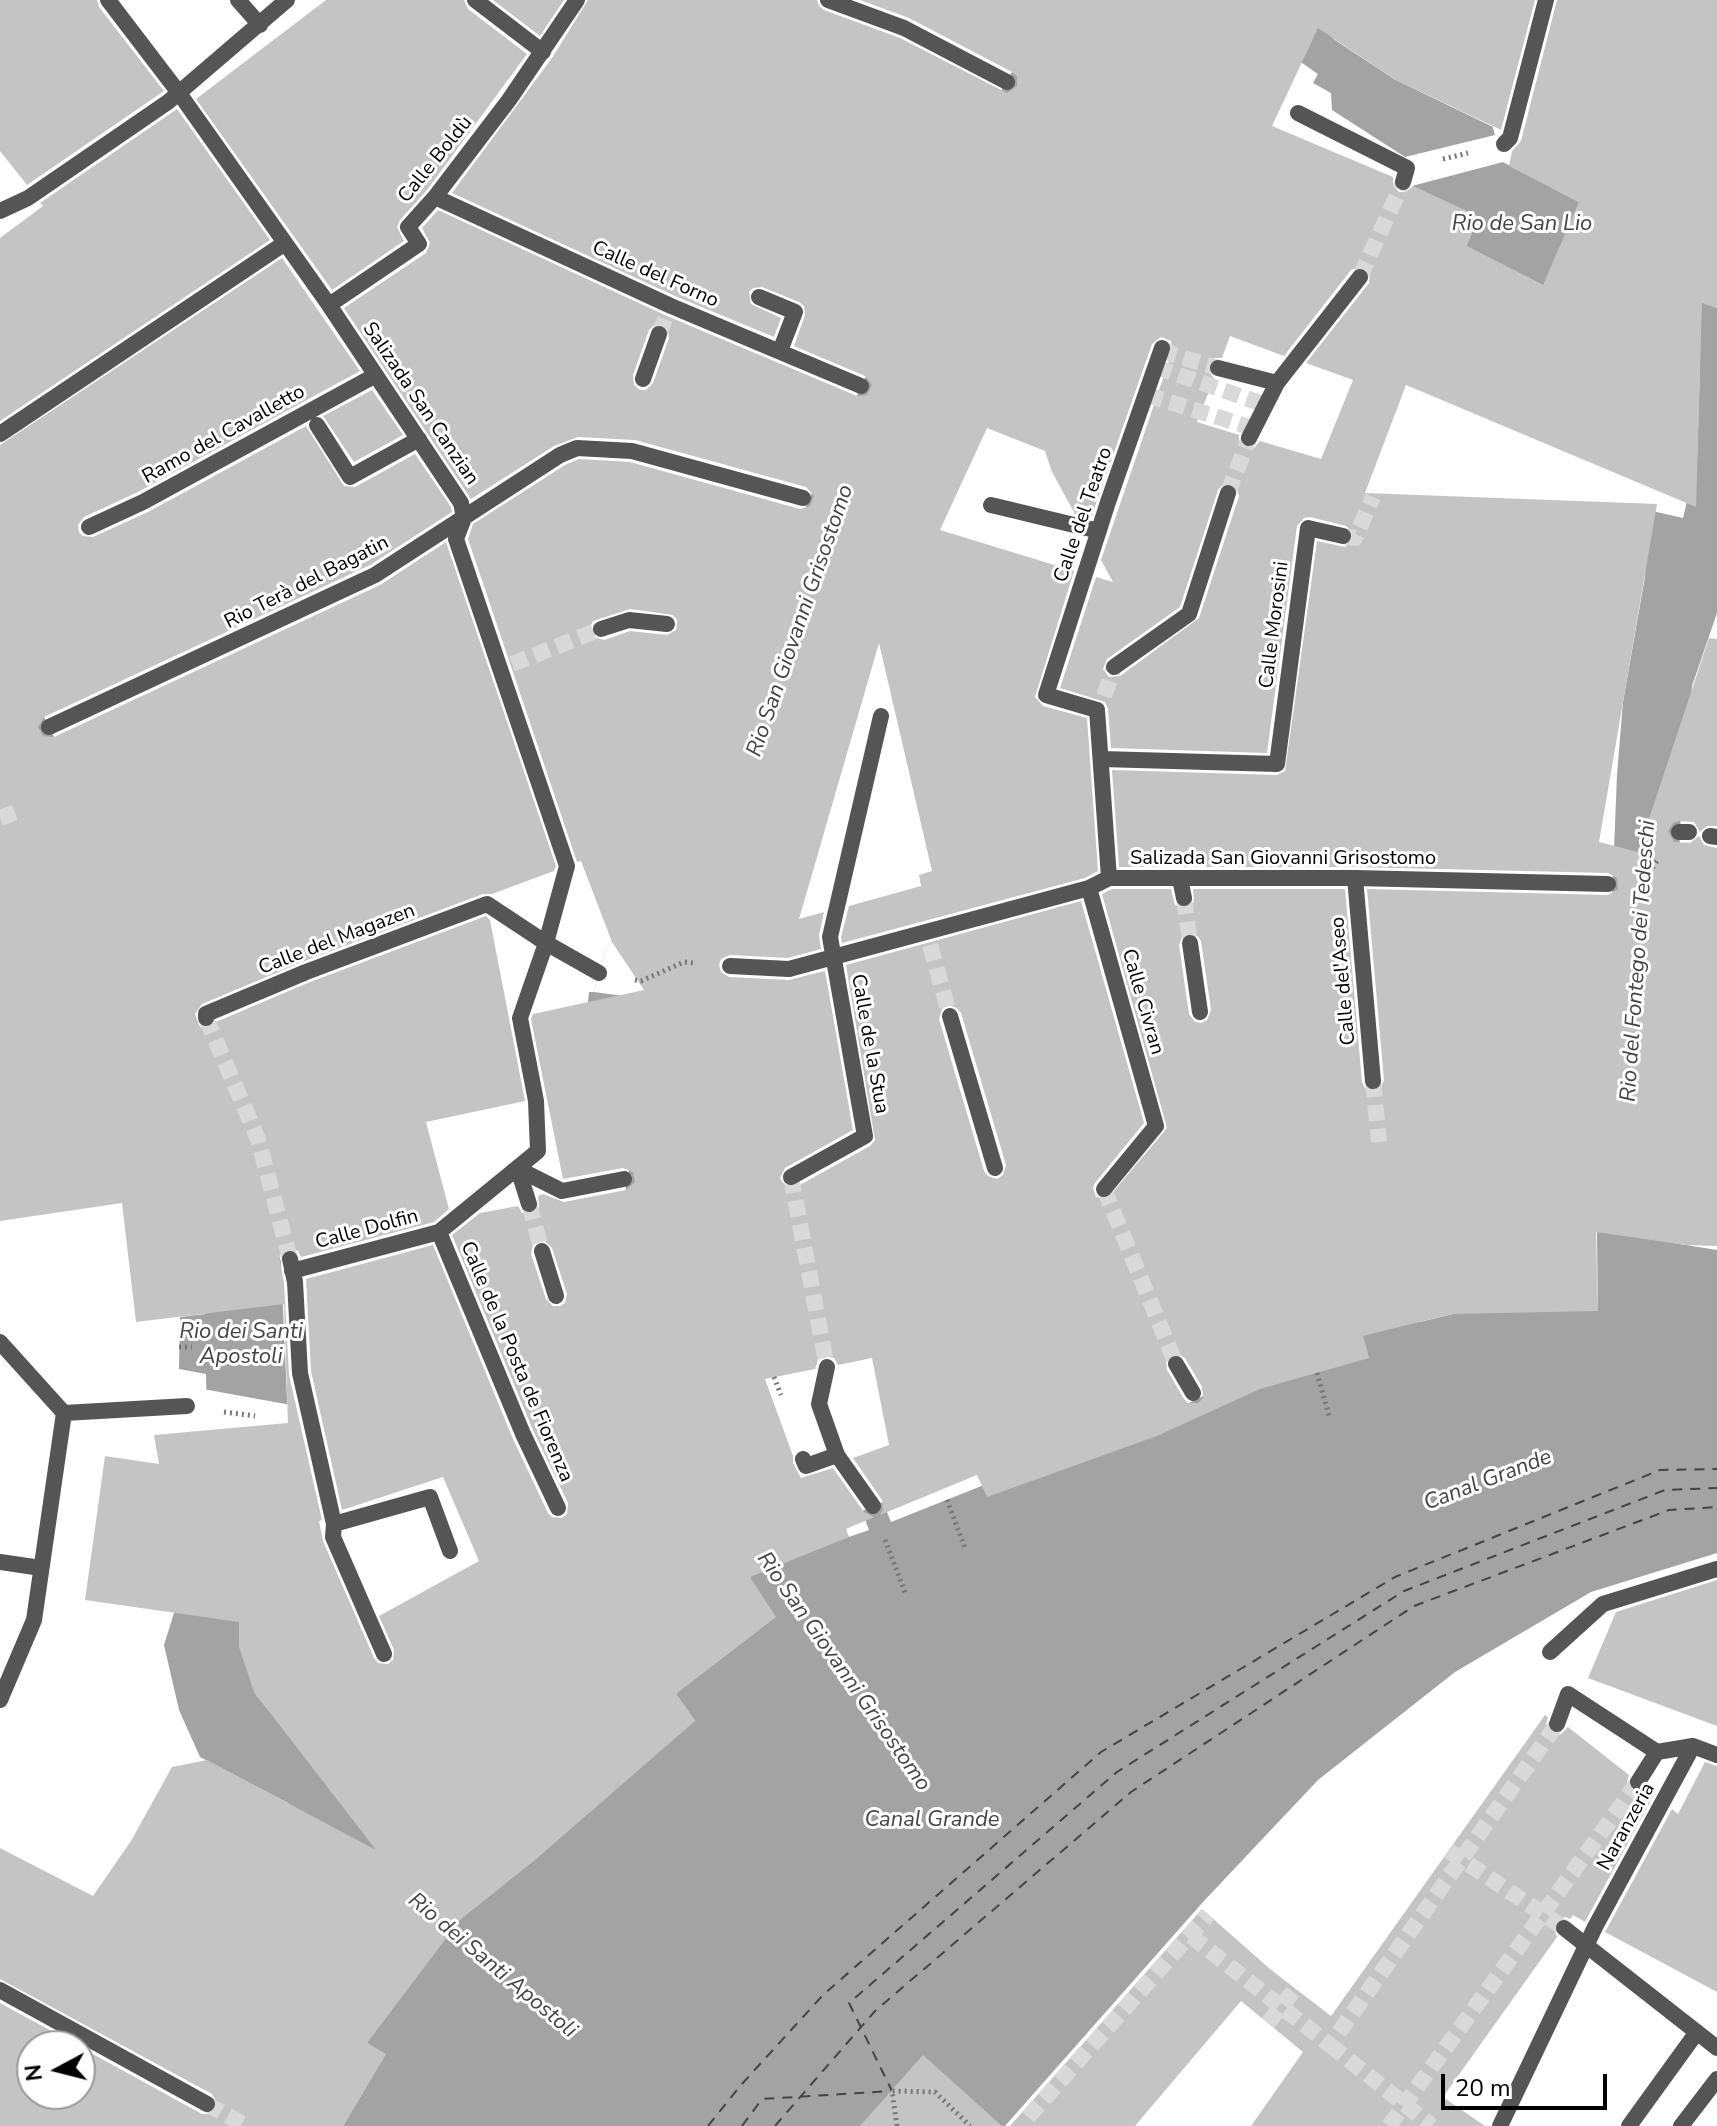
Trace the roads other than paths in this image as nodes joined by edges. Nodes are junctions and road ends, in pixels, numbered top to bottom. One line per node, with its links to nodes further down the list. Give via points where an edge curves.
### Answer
1 (108, 0): 11 (street, Salizada San Canzian)
2 (238, 0): 8 (street)
3 (287, 0): 8 (street)
4 (475, 0): 9 (street)
5 (577, 0): 9 (street, Calle Boldù)
6 (828, 0): 10 (street, via 904,28)
7 (1546, 0): 13 (street, via 1510,138)
8 (260, 25): 11 (street)
9 (543, 52): 15 (street, Calle Boldù)
10 (1007, 82)
11 (174, 97): 16 (street, via 28,198); 17 (street, Salizada San Canzian)
12 (1298, 113): 14 (street, via 1407,168)
13 (1504, 144)
14 (1403, 182)
15 (435, 197): 20 (street, Calle Boldù, via 408,227 419,244); 23 (street, Calle del Forno, via 670,308)
16 (0, 211)
17 (285, 243): 20 (street, Salizada San Canzian); 30 (street)
18 (1360, 277): 27 (street)
19 (759, 297): 23 (street, via 795,312)
20 (329, 305): 25 (street, Salizada San Canzian)
21 (659, 334): 26 (street)
22 (1162, 348): 38 (street, Calle del Teatro)
23 (780, 351): 28 (street, Calle del Forno)
24 (1218, 368): 27 (street)
25 (376, 375): 32 (street, Salizada San Canzian); 37 (street, Ramo del Cavalletto)
26 (643, 379)
27 (1277, 383): 31 (street)
28 (861, 386)
29 (317, 425): 32 (street, via 350,477)
30 (0, 434)
31 (1249, 438)
32 (419, 439): 36 (street, Salizada San Canzian, via 461,503)
33 (1228, 493): 42 (street, via 1189,614)
34 (803, 498): 36 (street, Rio Terà del Bagatin, via 632,451 577,448)
35 (991, 505): 38 (street)
36 (464, 518): 44 (street, Rio Terà del Bagatin, via 375,575); 52 (street, Salizada San Canzian, via 456,539 506,666 567,866)
37 (89, 527)
38 (1099, 531): 45 (street, Calle del Teatro, via 1046,695 1100,703)
39 (1343, 536): 45 (street, Calle Morosini, via 1308,528 1277,764)
40 (667, 624): 41 (street, via 629,620)
41 (601, 629)
42 (1114, 667)
43 (881, 716): 54 (street, Calle de la Stua, via 830,937)
44 (49, 727)
45 (1102, 759): 46 (street)
46 (1109, 878): 48 (street, Salizada San Giovanni Grisostomo); 50 (street, Salizada San Giovanni Grisostomo)
47 (1355, 878): 48 (street, Salizada San Giovanni Grisostomo); 49 (street, Salizada San Giovanni Grisostomo); 60 (street, Calle del'Aseo)
48 (1180, 879): 51 (street)
49 (1608, 884)
50 (1089, 888): 54 (street, Salizada San Giovanni Grisostomo, via 929,939); 65 (street, Calle Civran, via 1156,1126)
51 (1184, 898)
52 (546, 943): 56 (street); 59 (street, Calle del Magazen, via 487,904 306,972); 62 (street, via 520,1018 536,1101 538,1151)
53 (1190, 943): 57 (street)
54 (834, 958): 55 (street, Salizada San Giovanni Grisostomo, via 789,969); 63 (street, Calle de la Stua, via 865,1136)
55 (730, 966)
56 (599, 973)
57 (1200, 1012)
58 (950, 1016): 61 (street)
59 (206, 1018)
60 (1373, 1081)
61 (995, 1168)
62 (518, 1169): 64 (street, via 562,1191); 66 (street); 67 (street)
63 (791, 1177)
64 (624, 1179)
65 (1104, 1189)
66 (529, 1204)
67 (444, 1228): 79 (street, Calle de la Posta de Fiorenza, via 523,1434); 80 (street, Calle Dolfin, via 292,1271 300,1373)
68 (542, 1251): 69 (street)
69 (556, 1296)
70 (0, 1342): 75 (street)
71 (1176, 1364): 73 (street)
72 (827, 1367): 76 (street, via 819,1404)
73 (1193, 1393)
74 (187, 1406): 75 (street)
75 (64, 1413): 83 (street)
76 (837, 1455): 77 (street, via 806,1466); 78 (street)
77 (803, 1459)
78 (873, 1506)
79 (558, 1508)
80 (334, 1524): 81 (street, via 430,1497); 86 (street, via 333,1537)
81 (450, 1551)
82 (0, 1562): 83 (street)
83 (41, 1568): 87 (street, via 34,1620)
84 (1717, 1569): 85 (street, via 1603,1604)
85 (1550, 1652)
86 (384, 1654)
87 (0, 1700)
88 (1557, 1724): 90 (street, via 1568,1694)
89 (1693, 1746): 90 (street); 91 (street); 94 (street, Naranzeria)
90 (1657, 1752): 92 (street)
91 (1717, 1755)
92 (1638, 1782)
93 (1564, 1928): 94 (street)
94 (1587, 1945): 96 (street); 100 (street, Naranzeria)
95 (0, 1990): 99 (street)
96 (1697, 2032): 97 (street); 101 (street)
97 (1717, 2048)
98 (1717, 2079): 102 (street)
99 (207, 2104)
100 (1500, 2126)
101 (1629, 2126)
102 (1681, 2126)

